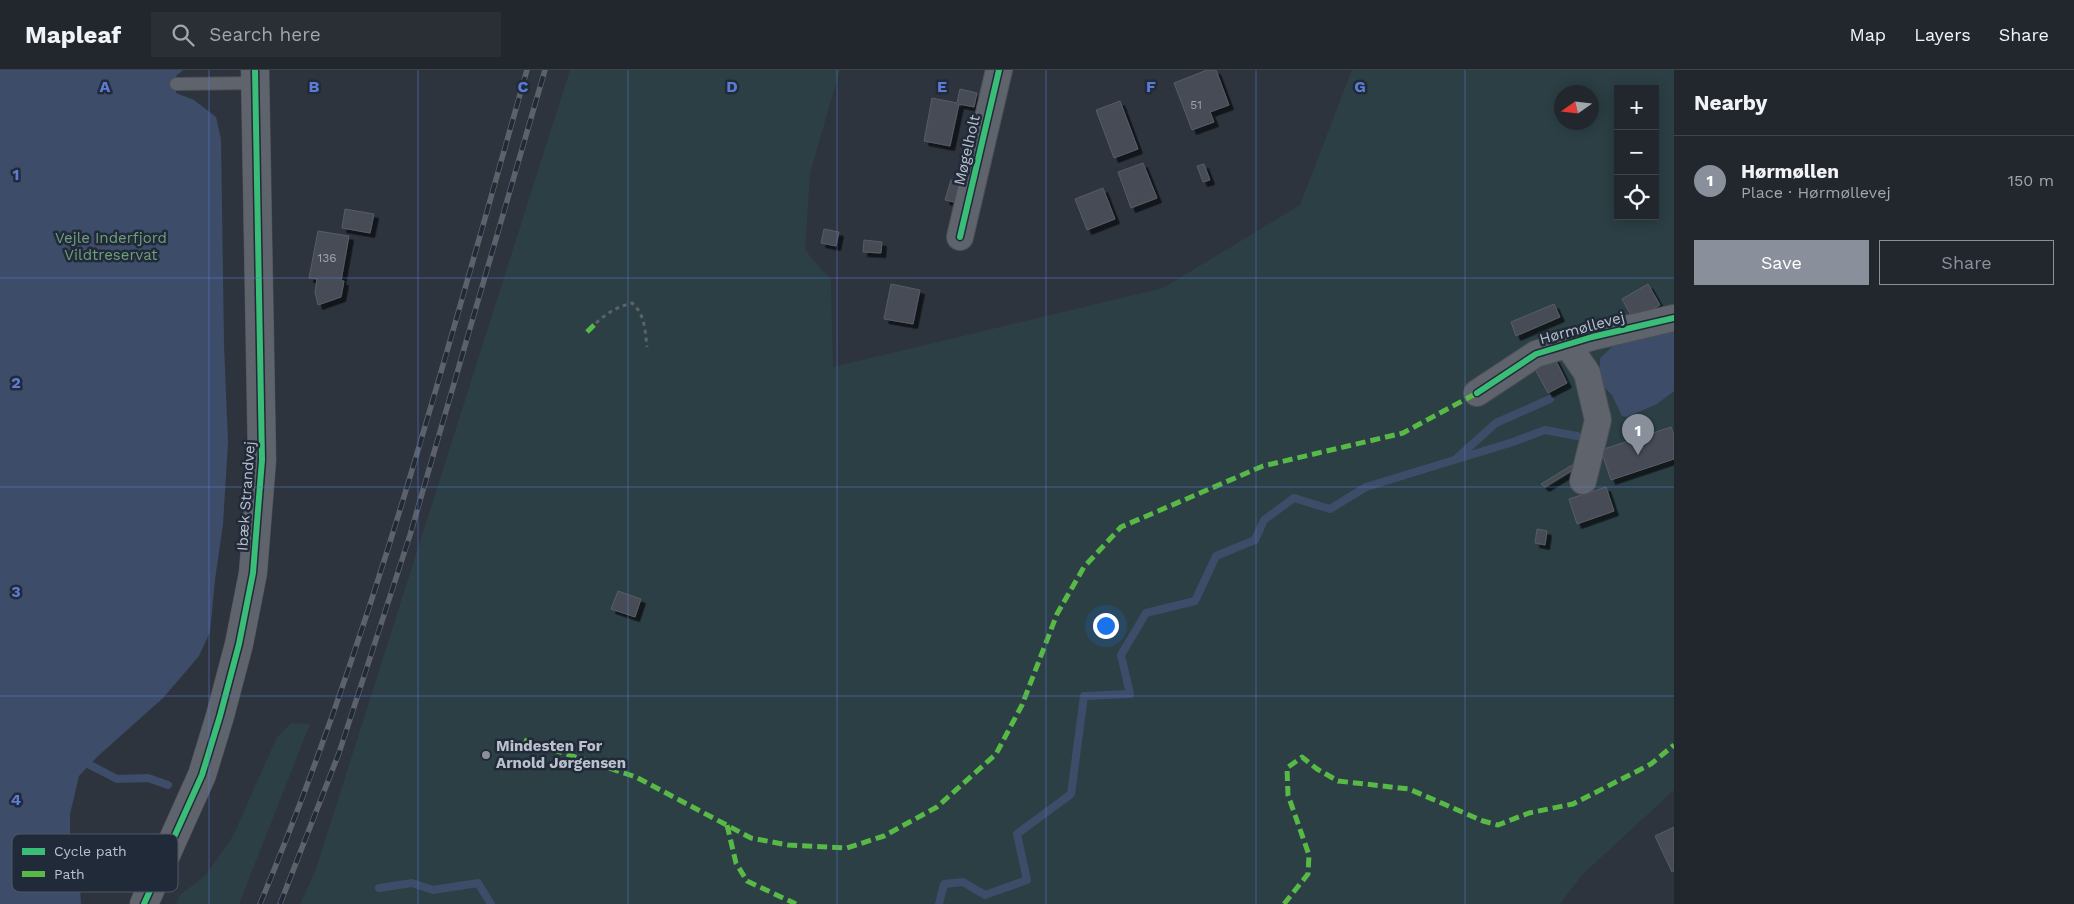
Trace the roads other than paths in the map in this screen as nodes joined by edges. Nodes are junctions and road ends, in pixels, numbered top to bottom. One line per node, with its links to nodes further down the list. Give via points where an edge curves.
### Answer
1 (999, 70): 4 (street, Møgelholt)
2 (255, 77): 3 (lane); 9 (street, Ibæk Strandvej, via 262,451 253,573 220,716 202,775)
3 (176, 84)
4 (960, 236)
5 (1674, 318): 6 (street, Hørmøllevej)
6 (1567, 344): 7 (street, Hørmøllevej, via 1536,354); 8 (street, Hørmøllevej, via 1587,373 1598,420)
7 (1477, 393)
8 (1583, 481)
9 (175, 834)
10 (149, 892): 11 (street, Ibæk Strandvej)
11 (144, 904)

